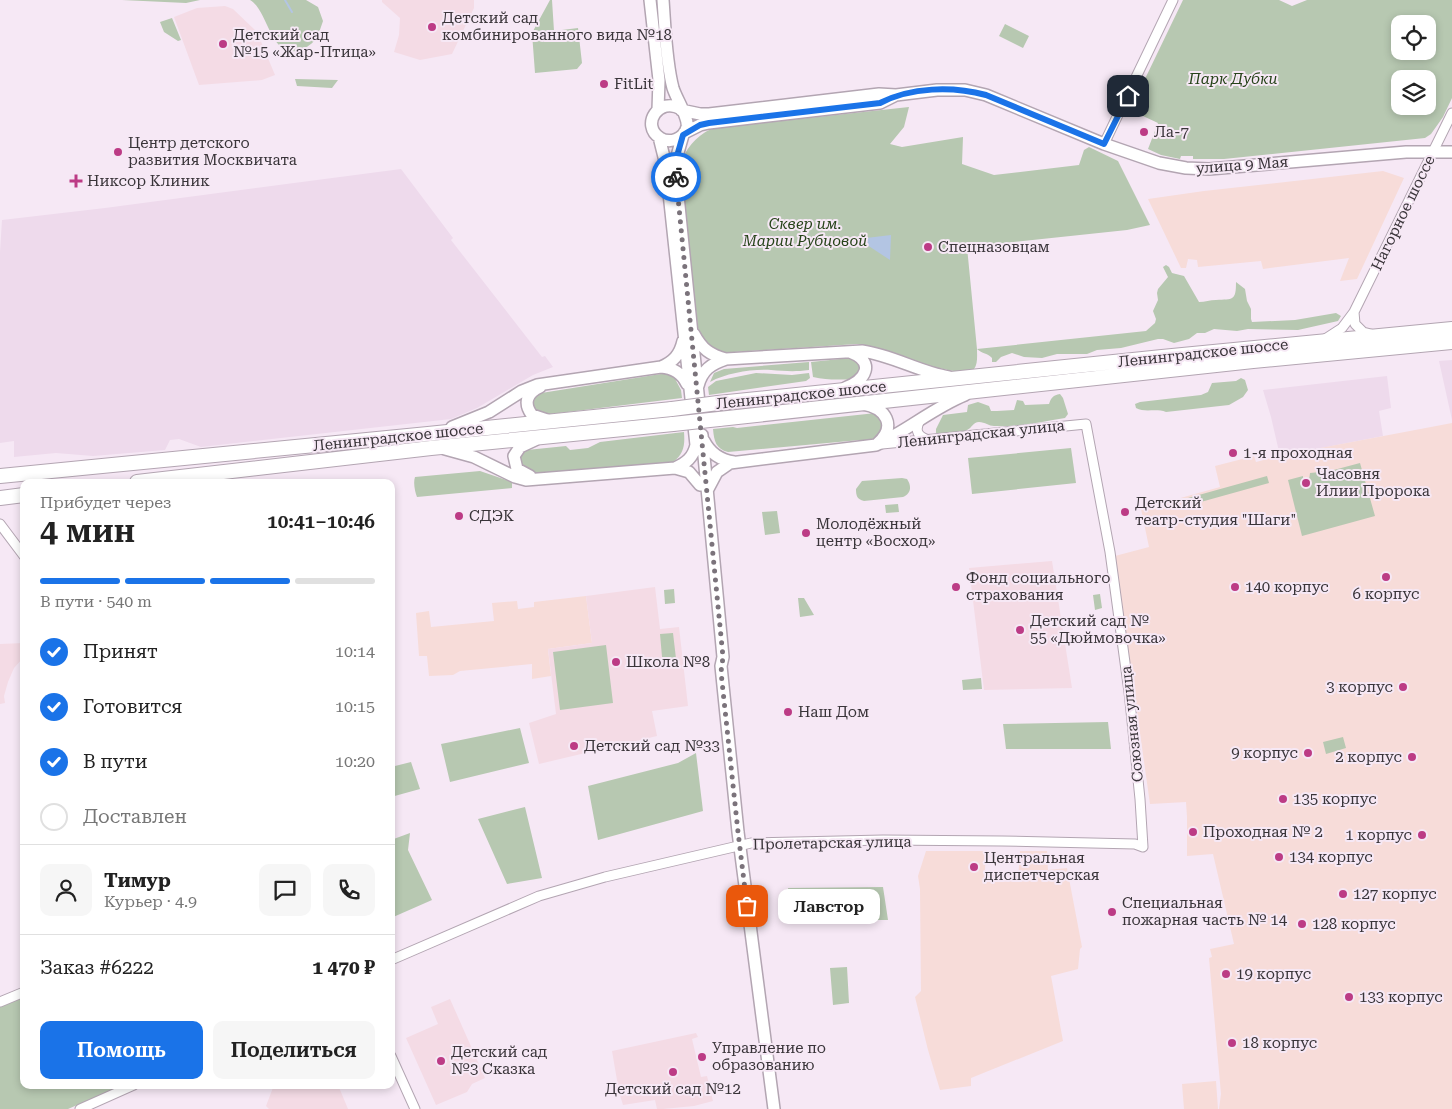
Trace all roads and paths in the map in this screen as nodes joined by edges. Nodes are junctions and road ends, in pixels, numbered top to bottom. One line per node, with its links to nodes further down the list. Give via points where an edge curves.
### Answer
1 (650, 0): 6 (main road, via 659,80)
2 (663, 0): 5 (main road, via 671,78)
3 (1173, 0): 10 (street)
4 (896, 95): 5 (main road, улица 9 Мая, via 879,94 709,114); 8 (main road, улица 9 Мая, via 880,103 709,123); 10 (main road, улица 9 Мая, via 937,90 974,92)
5 (681, 109): 6 (main road, via 667,105); 8 (main road, via 687,121)
6 (658, 110): 9 (main road, via 652,122)
7 (1452, 113): 11 (street, Нагорное шоссе)
8 (684, 134): 9 (main road, via 671,141); 15 (main road, via 677,156 676,176)
9 (658, 137): 15 (main road, via 666,165)
10 (1104, 144): 11 (main road, улица 9 Мая, via 1159,163 1209,169)
11 (1434, 152): 12 (main road, улица 9 Мая); 13 (street, Нагорное шоссе)
12 (1452, 152)
13 (1354, 312): 16 (street, via 1355,324 1363,332); 17 (street, Нагорное шоссе, via 1342,328)
14 (1452, 329): 16 (highway, Ленинградское шоссе)
15 (688, 334): 20 (main road, via 705,351); 21 (main road, via 678,356); 24 (main road)
16 (1390, 335): 17 (highway, Ленинградское шоссе)
17 (1320, 342): 22 (highway, Ленинградское шоссе)
18 (1452, 342): 25 (highway, Ленинградское шоссе)
19 (848, 352): 20 (main road); 22 (main road, via 874,353 927,372); 26 (main road, via 862,360 864,375 854,384)
20 (726, 359): 24 (main road, via 708,367)
21 (661, 367): 23 (main road); 24 (main road, via 679,373)
22 (963, 379): 26 (highway, Ленинградское шоссе)
23 (547, 384): 29 (main road, via 528,396 527,404 532,415); 31 (main road, via 522,391 473,420)
24 (693, 389): 34 (main road)
25 (978, 390): 27 (highway, Ленинградское шоссе); 28 (main road, via 946,403)
26 (833, 392): 29 (highway, Ленинградское шоссе, bridge)
27 (857, 403): 32 (highway, Ленинградское шоссе, bridge); 33 (main road, via 881,411)
28 (920, 420): 33 (main road); 35 (street, via 917,432)
29 (551, 421): 31 (highway, Ленинградское шоссе)
30 (1086, 424): 35 (street, Ленинградская улица); 49 (street, Союзная улица, via 1112,561 1129,692)
31 (428, 434): 40 (highway, Ленинградское шоссе)
32 (543, 436): 37 (highway, Ленинградское шоссе); 42 (main road, via 520,447 514,456 520,472)
33 (893, 437): 35 (street, Ленинградская улица); 36 (street, Ленинградская улица); 36 (main road, via 884,436)
34 (699, 440): 38 (main road, via 712,453); 39 (main road, via 688,461); 43 (main road)
35 (930, 440)
36 (876, 445): 38 (main road)
37 (431, 448): 41 (highway, Ленинградское шоссе); 42 (main road, via 459,452 521,479)
38 (734, 462): 43 (main road, via 717,472)
39 (676, 468): 42 (main road); 43 (main road, via 689,472)
40 (4, 475)
41 (162, 479)
42 (541, 479)
43 (704, 488): 48 (main road, via 716,657 721,666)
44 (20, 496): 45 (highway)
45 (0, 498)
46 (0, 524): 47 (street)
47 (20, 551)
48 (739, 845): 49 (street, Пролетарская улица, via 1002,841 1135,844); 50 (street, Пролетарская улица, via 539,896); 57 (main road)
49 (1143, 847)
50 (395, 958)
51 (20, 994): 52 (street)
52 (0, 1002)
53 (395, 1065): 56 (street)
54 (125, 1089): 55 (street)
55 (80, 1109)
56 (415, 1109)
57 (774, 1109)

